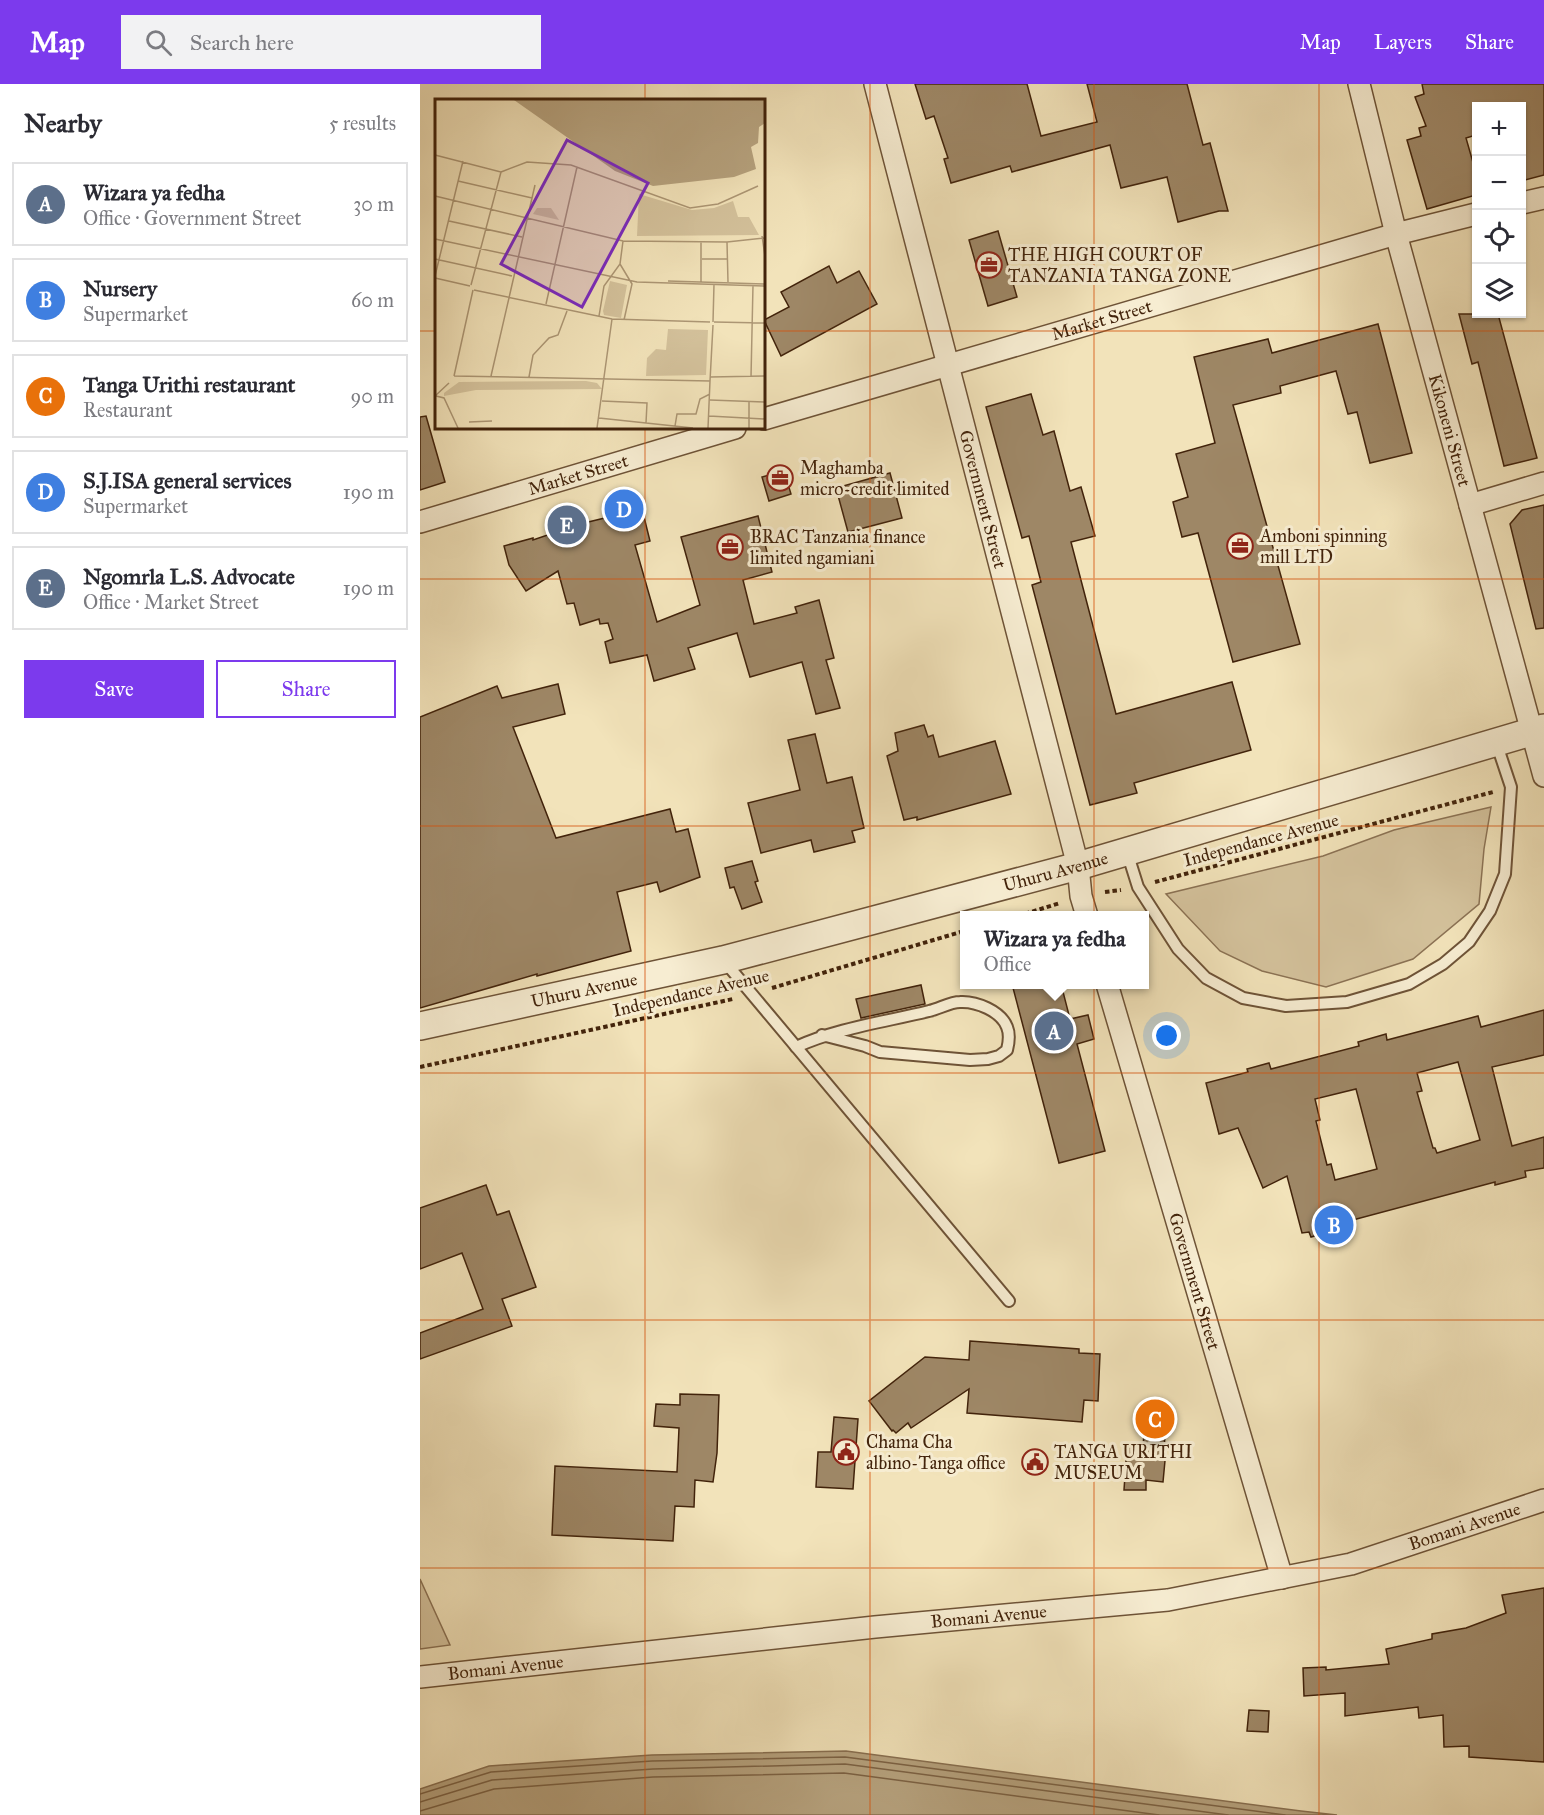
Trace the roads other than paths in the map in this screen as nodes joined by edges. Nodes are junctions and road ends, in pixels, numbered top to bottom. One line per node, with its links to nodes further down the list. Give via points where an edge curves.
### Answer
1 (875, 84): 7 (street, Government Street)
2 (1359, 84): 6 (street, Kikoneni Street)
3 (1544, 198): 4 (street)
4 (1526, 202)
5 (1472, 215): 6 (street, Market Street)
6 (1396, 234): 7 (street, Market Street); 11 (street, Kikoneni Street)
7 (948, 364): 8 (street, Market Street); 17 (street, Government Street)
8 (765, 419)
9 (732, 429): 12 (street, Market Street)
10 (1544, 483): 11 (street)
11 (1470, 505): 13 (street, Kikoneni Street)
12 (420, 522)
13 (1538, 730): 14 (street, Uhuru Avenue); 15 (street, Kikoneni Street)
14 (1496, 742): 16 (street, Uhuru Avenue); 16 (lane, via 1511,787 1505,874 1490,911 1469,942 1443,964 1409,984 1347,1002 1286,1006 1243,999 1206,978 1178,949 1138,887)
15 (1544, 776)
16 (1127, 852): 17 (street, Uhuru Avenue)
17 (1078, 866): 18 (street, Government Street); 19 (street, Uhuru Avenue)
18 (1084, 906)
19 (723, 960): 21 (street, Uhuru Avenue); 23 (lane)
20 (1108, 989): 26 (street, Government Street)
21 (420, 1026)
22 (822, 1035): 22 (lane, via 960,1002 984,1006 999,1017 1009,1038 1007,1050 999,1056 970,1060 880,1052); 23 (lane)
23 (796, 1047): 24 (lane)
24 (1009, 1301)
25 (1544, 1500): 26 (street, Bomani Avenue, via 1351,1564)
26 (1282, 1578): 27 (street, Bomani Avenue, via 1168,1600)
27 (420, 1677)

